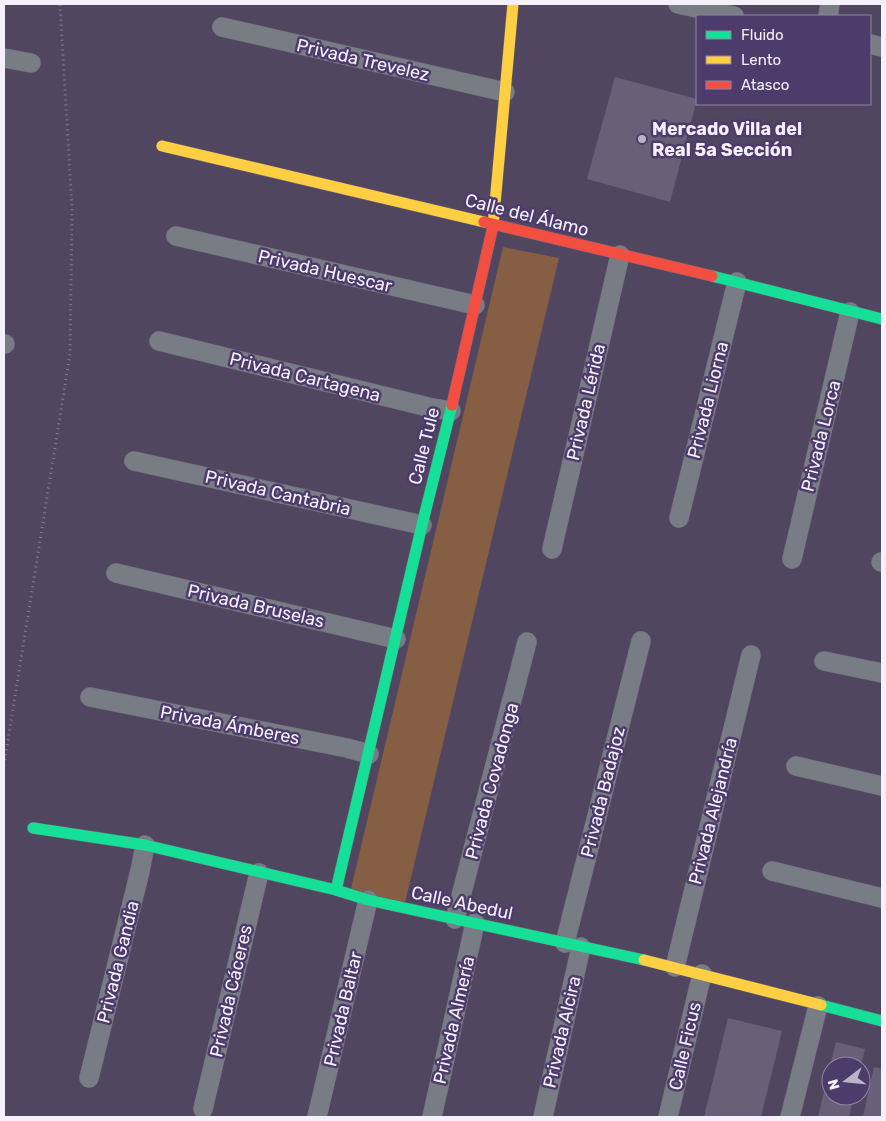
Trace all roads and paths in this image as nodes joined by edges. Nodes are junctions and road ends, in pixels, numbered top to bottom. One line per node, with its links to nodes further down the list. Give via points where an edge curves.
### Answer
1 (60, 4): 34 (path, via 72,210 70,354)
2 (513, 4): 9 (street, Calle Tule)
3 (678, 4): 4 (street)
4 (709, 7): 5 (street)
5 (731, 15)
6 (222, 27): 9 (street, Privada Trevelez)
7 (4, 58): 8 (street)
8 (31, 64)
9 (505, 92): 11 (street, Calle Tule)
10 (162, 146): 11 (street, Calle del Álamo)
11 (493, 224): 13 (street, Calle del Álamo); 15 (street, Calle Tule)
12 (176, 236): 15 (street, Privada Huescar)
13 (620, 255): 14 (street, Calle del Álamo); 23 (street, Privada Lérida)
14 (737, 282): 16 (street, Calle del Álamo); 21 (street, Privada Liorna)
15 (474, 305): 19 (street, Calle Tule)
16 (850, 312): 17 (street, Calle del Álamo); 24 (street, Privada Lorca)
17 (882, 319)
18 (159, 341): 19 (street, Privada Cartagena)
19 (452, 411): 22 (street, Calle Tule)
20 (134, 461): 22 (street, Privada Cantabria)
21 (679, 518)
22 (422, 525): 26 (street, Calle Tule)
23 (552, 549)
24 (792, 559)
25 (116, 573): 26 (street, Privada Bruselas)
26 (396, 640): 33 (street, Calle Tule)
27 (641, 641): 46 (street, Privada Badajoz)
28 (528, 642): 44 (street, Privada Covadonga)
29 (751, 655): 47 (street, Privada Alejandría)
30 (824, 661): 31 (street)
31 (882, 673)
32 (90, 697): 33 (street, Privada Ámberes)
33 (369, 754): 41 (street, Calle Tule)
34 (4, 765)
35 (796, 766): 36 (street)
36 (882, 786)
37 (33, 828): 38 (street, Calle Abedul)
38 (145, 845): 40 (street, Calle Abedul); 51 (street, Privada Gandia)
39 (772, 871): 42 (street)
40 (259, 873): 41 (street, Calle Abedul); 52 (street, Privada Cáceres)
41 (336, 890): 43 (street, Calle Abedul)
42 (882, 898)
43 (368, 900): 44 (street, Calle Abedul); 53 (street, Privada Baltar)
44 (455, 919): 45 (street, Calle Abedul)
45 (475, 923): 46 (street, Calle Abedul); 54 (street, Privada Almería)
46 (573, 945): 47 (street, Calle Abedul); 55 (street, Privada Alcira)
47 (675, 967): 48 (street, Calle Abedul)
48 (702, 974): 49 (street, Calle Abedul); 56 (street, Calle Ficus)
49 (818, 1006): 50 (street, Calle Abedul); 57 (street)
50 (882, 1021)
51 (89, 1078)
52 (203, 1109)
53 (317, 1117)
54 (432, 1117)
55 (543, 1117)
56 (668, 1117)
57 (790, 1117)

